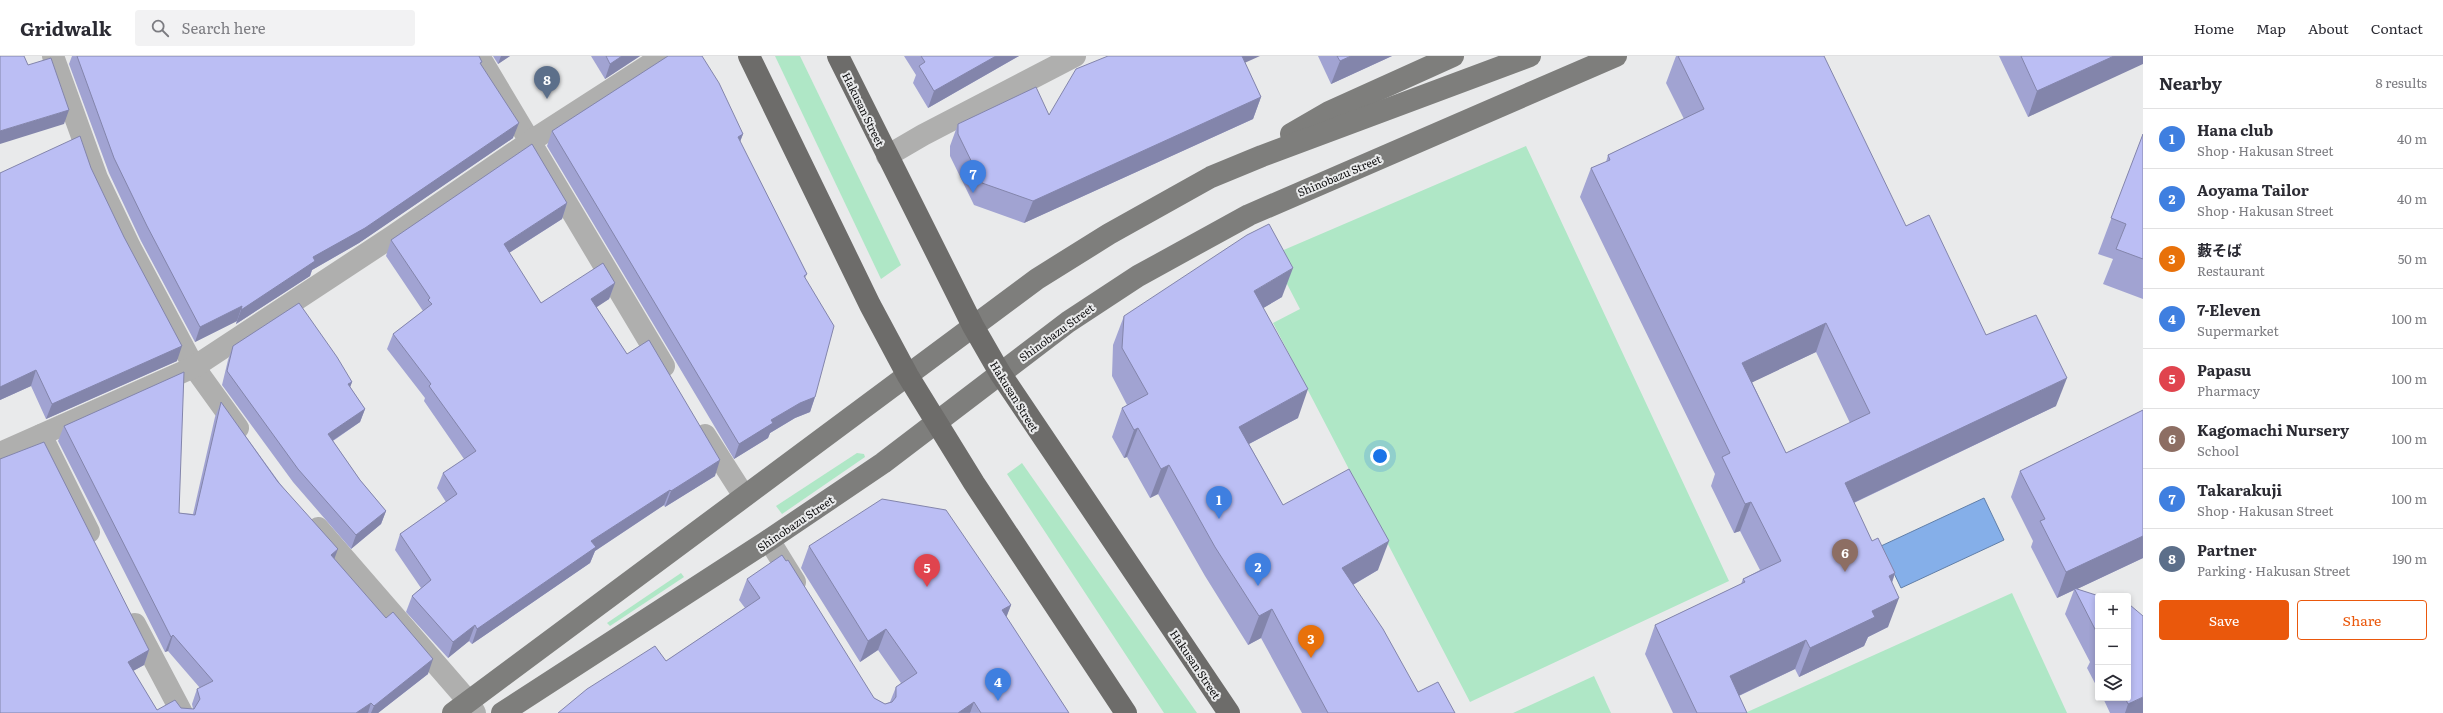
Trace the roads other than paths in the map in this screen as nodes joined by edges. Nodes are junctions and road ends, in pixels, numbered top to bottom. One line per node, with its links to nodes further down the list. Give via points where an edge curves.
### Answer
1 (53, 56): 14 (street, via 98,178 130,246)
2 (479, 56): 10 (street)
3 (663, 56): 10 (street)
4 (749, 56): 16 (highway, via 870,305)
5 (838, 56): 11 (highway, Hakusan Street)
6 (1075, 56): 11 (street)
7 (1453, 56): 12 (main road, via 1329,112 1281,139)
8 (1530, 56): 12 (main road)
9 (1616, 56): 15 (main road, Shinobazu Street, via 1249,215 1132,280 1068,322)
10 (531, 141): 14 (street, via 393,236); 17 (street)
11 (887, 156): 13 (highway, Hakusan Street)
12 (1262, 156): 13 (main road, via 1211,177 1109,234 1037,279)
13 (973, 326): 15 (highway, Hakusan Street); 16 (main road)
14 (194, 367): 20 (street); 21 (street)
15 (1000, 373): 19 (main road, Shinobazu Street); 33 (highway, Hakusan Street)
16 (908, 376): 19 (highway); 23 (main road)
17 (675, 384)
18 (695, 418): 23 (street)
19 (936, 422): 25 (main road, Shinobazu Street, via 883,463); 32 (highway)
20 (41, 435): 22 (street); 26 (street)
21 (252, 447)
22 (0, 453)
23 (744, 496): 29 (main road)
24 (302, 511): 29 (street)
25 (769, 540): 27 (street); 31 (main road, Shinobazu Street)
26 (98, 548)
27 (805, 598)
28 (126, 605): 30 (street)
29 (466, 709)
30 (182, 713)
31 (502, 713)
32 (1126, 713)
33 (1229, 713)

